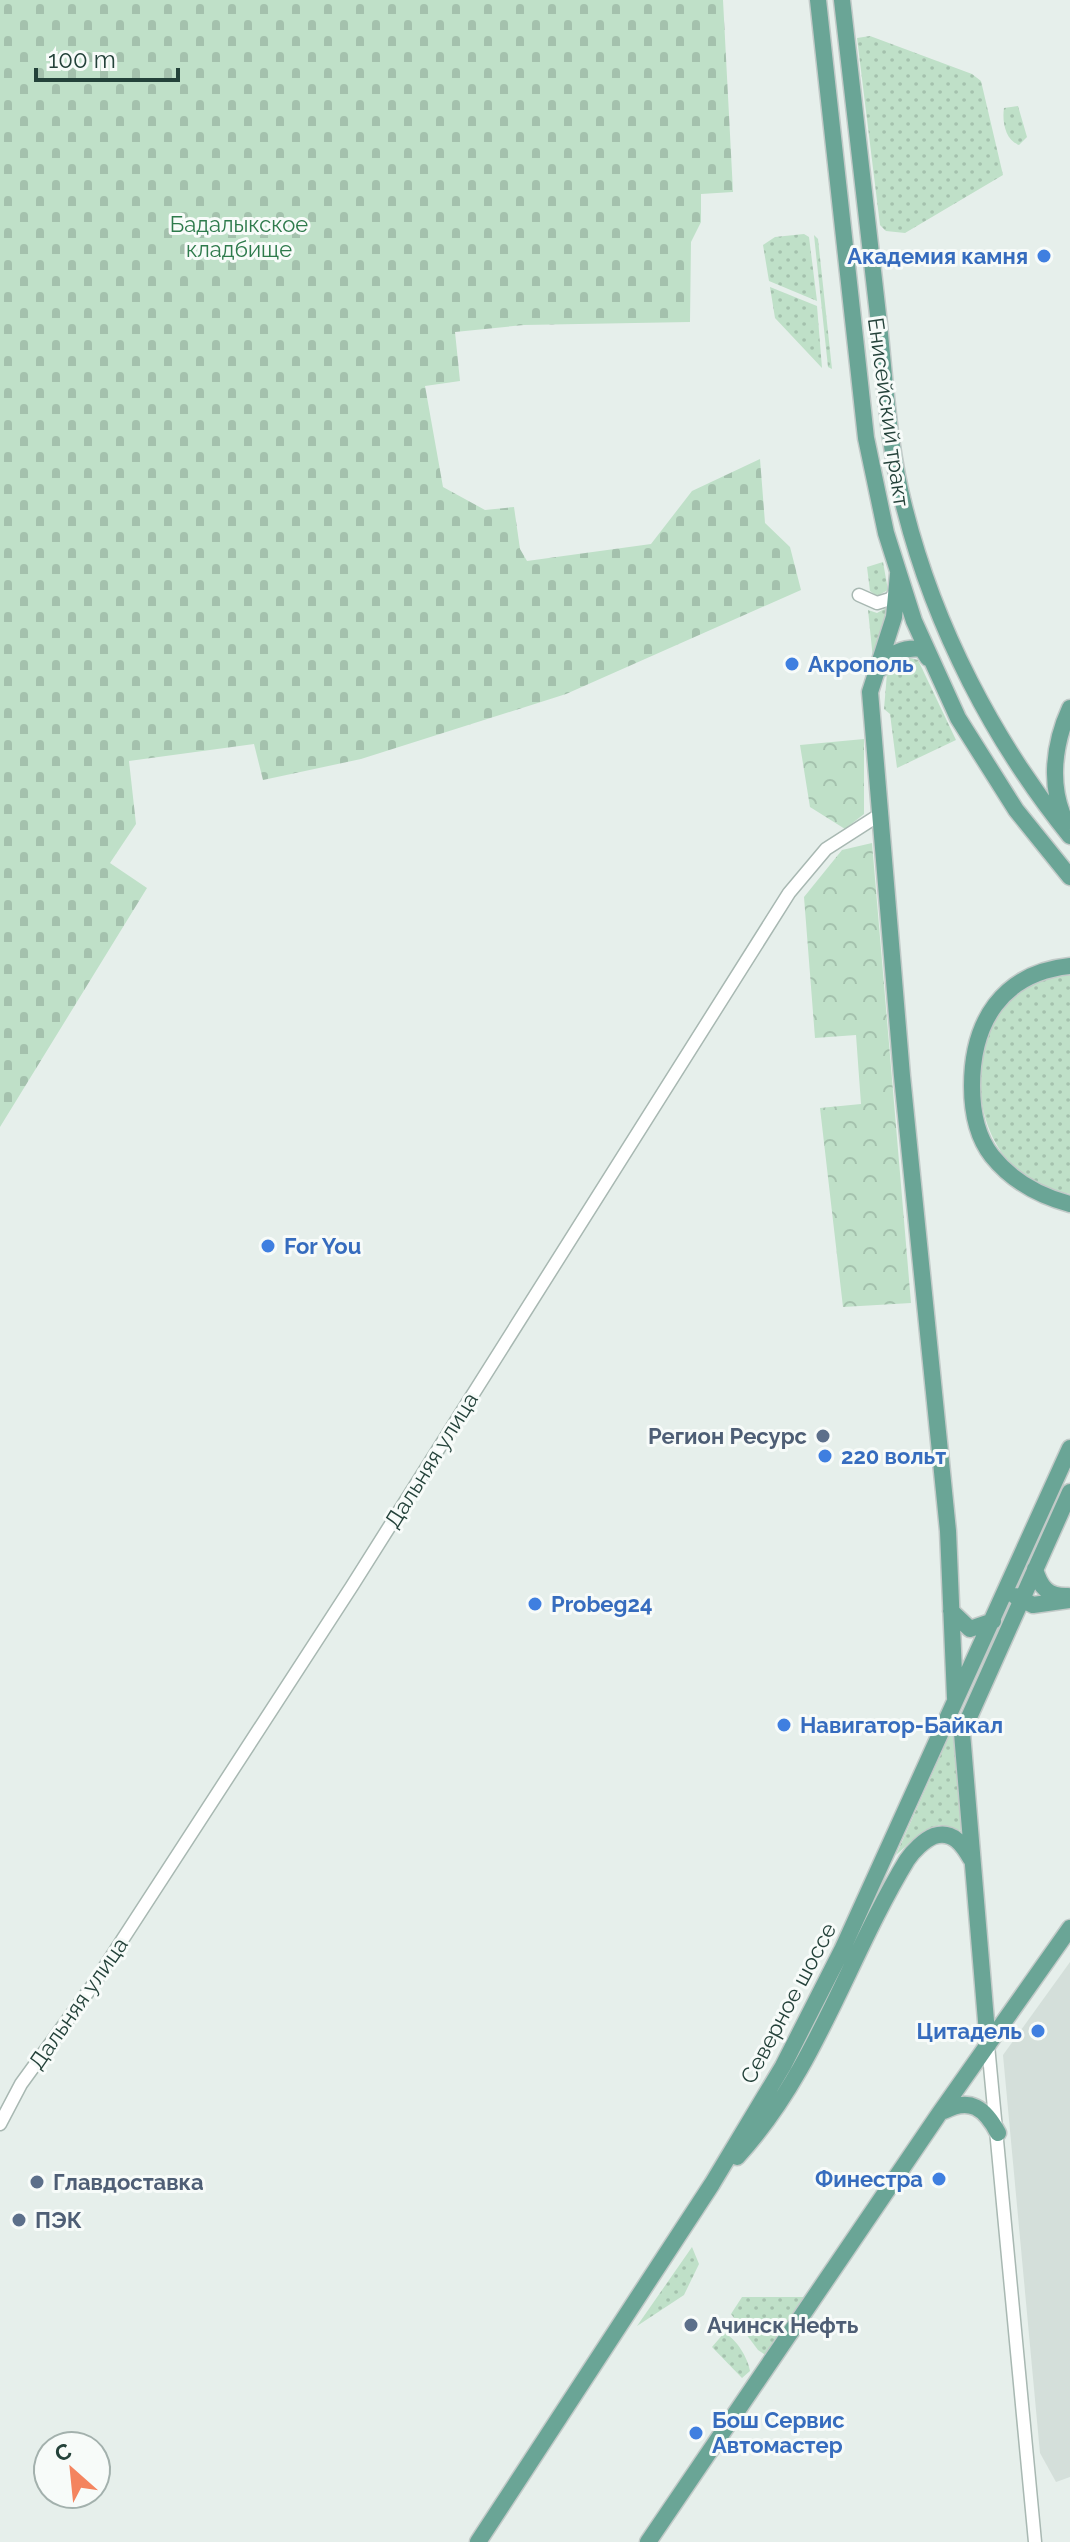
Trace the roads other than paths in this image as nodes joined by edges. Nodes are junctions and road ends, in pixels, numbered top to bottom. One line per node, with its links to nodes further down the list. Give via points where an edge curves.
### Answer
1 (818, 0): 4 (main road, Енисейский тракт)
2 (842, 0): 3 (main road, Енисейский тракт)
3 (885, 385): 4 (main road); 12 (main road, Енисейский тракт, via 905,512 950,637 995,728)
4 (861, 387): 5 (main road, Енисейский тракт, via 874,487)
5 (898, 582): 6 (street, via 890,599 877,603); 7 (main road, Енисейский тракт); 8 (main road, via 892,625)
6 (859, 595)
7 (931, 662): 8 (main road, via 922,649 894,654 884,660); 13 (main road, Енисейский тракт, via 983,763)
8 (870, 692): 10 (main road)
9 (1070, 708): 11 (main road, via 1059,740 1055,790)
10 (879, 815): 21 (main road, via 939,1426); 28 (street, Дальняя улица, via 826,849 789,893 352,1586 93,1985 21,2084)
11 (1070, 830)
12 (1070, 836)
13 (1070, 877)
14 (1070, 966): 15 (main road, via 1020,982 998,999 983,1021 974,1050 972,1099 990,1154 1028,1188)
15 (1070, 1204)
16 (1070, 1448): 19 (main road, Северное шоссе)
17 (1070, 1492): 18 (main road, Северное шоссе)
18 (1035, 1569): 19 (main road, Северное шоссе); 20 (main road, via 1042,1588)
19 (1014, 1596): 20 (main road, via 1043,1605); 22 (main road, Северное шоссе); 24 (main road, Северное шоссе, via 962,1733)
20 (1070, 1598)
21 (951, 1611): 22 (main road, via 970,1629); 23 (main road)
22 (993, 1621): 23 (main road, Северное шоссе)
23 (955, 1700): 30 (main road, Северное шоссе, via 836,1963 783,2066)
24 (972, 1861): 26 (main road, Северное шоссе); 30 (main road, via 955,1838 946,1835 933,1836 908,1858 791,2079 754,2138)
25 (1070, 1928): 26 (main road)
26 (988, 2045): 27 (main road); 29 (street)
27 (939, 2114): 29 (main road, via 958,2103 976,2106 991,2118); 32 (main road)
28 (0, 2124)
29 (998, 2133): 33 (street)
30 (712, 2184): 31 (main road, Северное шоссе)
31 (478, 2542)
32 (648, 2542)
33 (1035, 2542)

